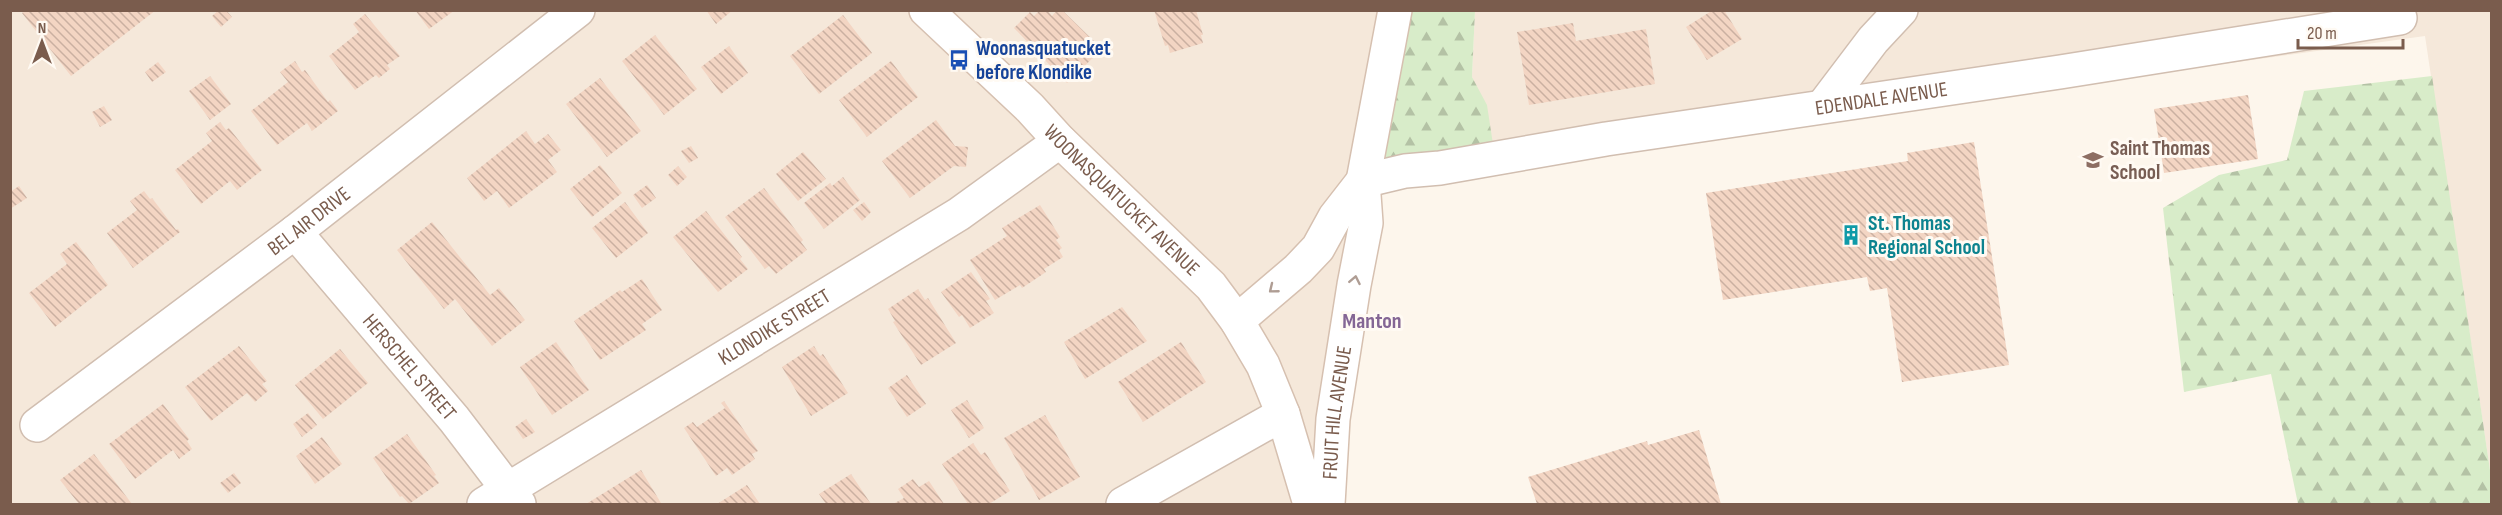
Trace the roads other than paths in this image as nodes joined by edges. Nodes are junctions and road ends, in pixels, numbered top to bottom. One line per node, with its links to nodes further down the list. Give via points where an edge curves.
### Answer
1 (578, 10): 9 (street, BEL AIR DRIVE)
2 (926, 10): 7 (street, WOONASQUATUCKET AVENUE)
3 (1395, 10): 8 (street, FRUIT HILL AVENUE)
4 (1900, 10): 6 (street)
5 (2400, 18): 6 (street, EDENDALE AVENUE)
6 (1823, 106): 8 (street, EDENDALE AVENUE)
7 (1060, 141): 10 (street, WOONASQUATUCKET AVENUE, via 1205,280); 13 (street, KLONDIKE STREET, via 959,214)
8 (1362, 181): 10 (street, FRUIT HILL AVENUE, one-way to 10, via 1335,216 1318,248); 16 (street, FRUIT HILL AVENUE, one-way to 8, via 1333,419 1366,224)
9 (295, 232): 12 (street, BEL AIR DRIVE); 13 (street, HERSCHEL STREET, via 454,419)
10 (1237, 321): 11 (street, WOONASQUATUCKET AVENUE, via 1263,365)
11 (1283, 414): 14 (street); 15 (street, FRUIT HILL AVENUE)
12 (38, 425)
13 (503, 499)
14 (1123, 504)
15 (1310, 504)
16 (1328, 504)

